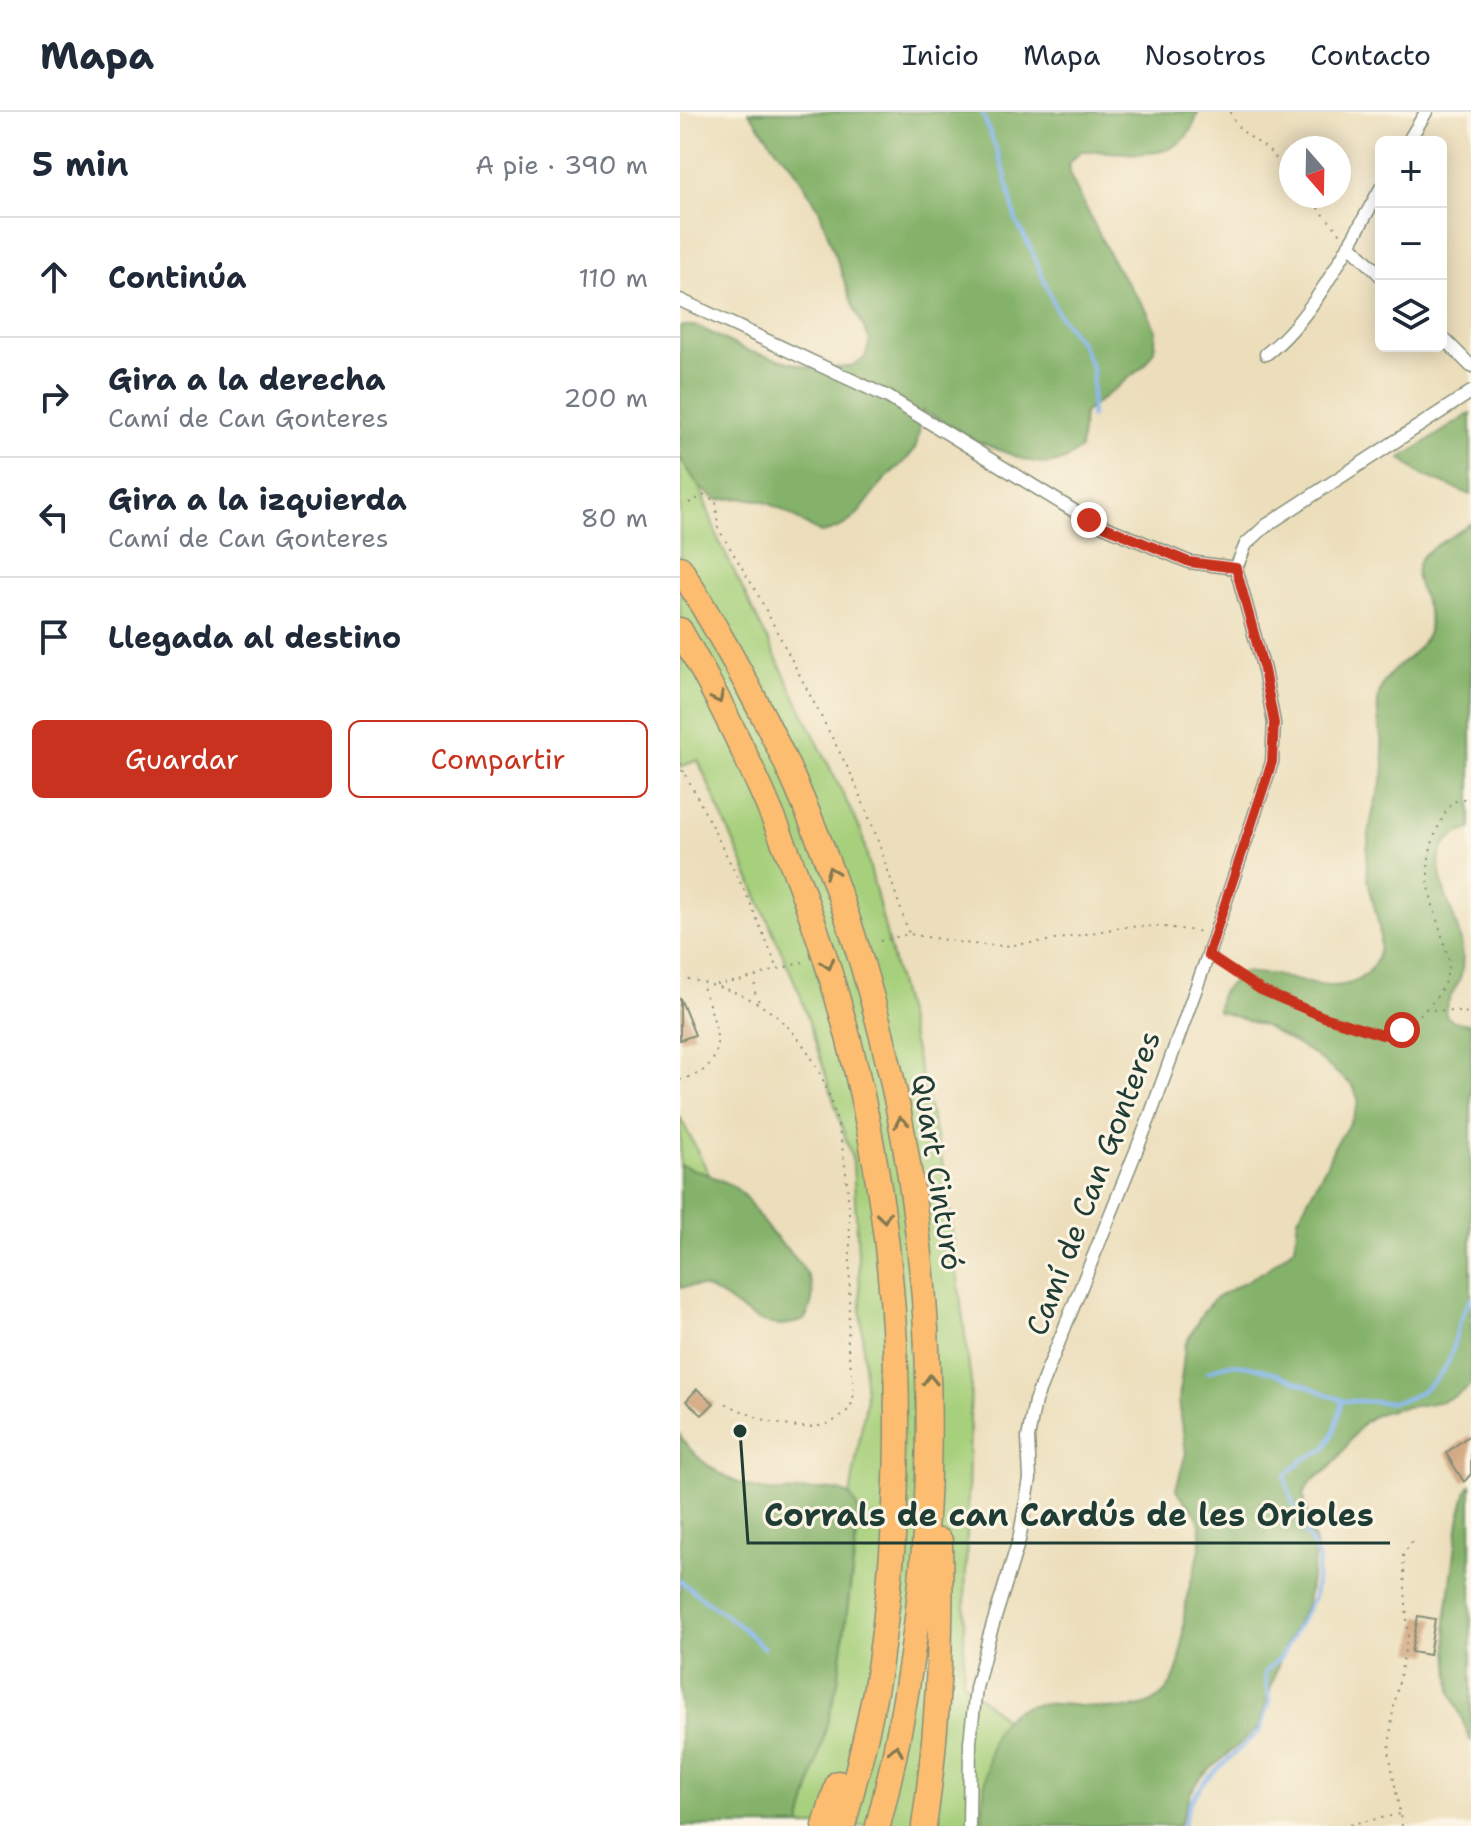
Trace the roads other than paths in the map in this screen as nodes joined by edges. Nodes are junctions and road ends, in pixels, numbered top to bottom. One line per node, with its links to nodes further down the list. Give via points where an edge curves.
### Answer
1 (1426, 112): 2 (street)
2 (1412, 136)
3 (1375, 198): 4 (street)
4 (1349, 244): 5 (street); 8 (street, via 1292,332)
5 (1375, 270)
6 (680, 300): 12 (street, via 888,397 1089,520 1189,562)
7 (1447, 342): 9 (street)
8 (1266, 354)
9 (1471, 366)
10 (1471, 392): 12 (street, via 1267,525 1246,544)
11 (680, 568): 14 (highway, Quart Cinturó, one-way to 11, via 919,1233 897,1099 873,1002 836,885 794,782 743,676)
12 (1236, 568): 20 (street, Camí de Can Gonteres, via 1274,723 1272,762 1149,1119 1035,1401 1019,1540 976,1688)
13 (680, 630): 15 (highway, Quart Cinturó, one-way to 15, via 766,795 821,940 845,1024 867,1113 884,1218)
14 (930, 1430): 18 (highway, Quart Cinturó, one-way to 14, via 915,1640); 19 (highway, via 939,1490 939,1670)
15 (898, 1431): 16 (highway, via 884,1499 861,1687); 17 (highway, Quart Cinturó, via 890,1579 879,1665)
16 (825, 1826)
17 (843, 1826)
18 (878, 1826)
19 (924, 1826)
20 (969, 1826)

